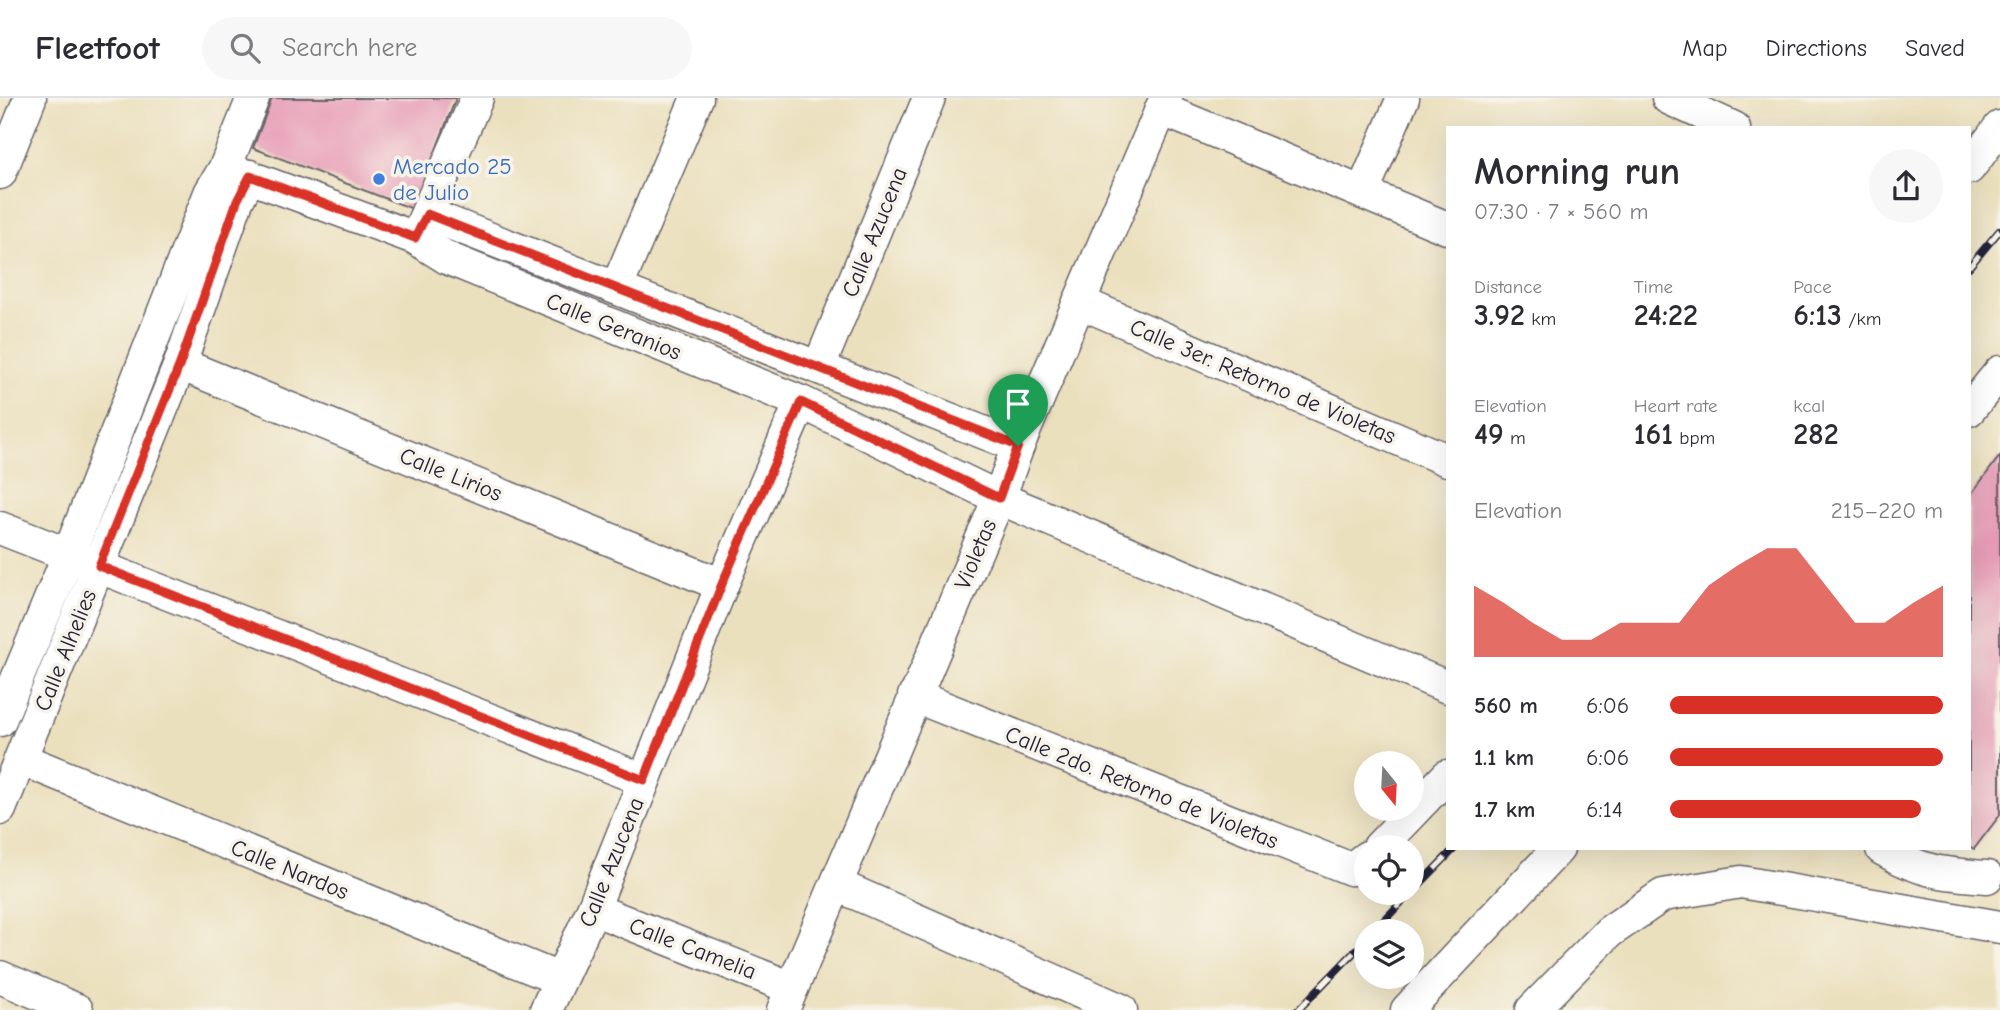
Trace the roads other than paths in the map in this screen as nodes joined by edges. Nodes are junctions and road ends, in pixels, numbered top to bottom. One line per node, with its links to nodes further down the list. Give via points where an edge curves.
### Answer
1 (30, 98): 13 (street)
2 (253, 98): 12 (street, Calle Alhelies)
3 (477, 98): 15 (street)
4 (697, 98): 17 (street)
5 (929, 98): 22 (street, Calle Azucena)
6 (1403, 98): 14 (street)
7 (1668, 98): 9 (street)
8 (1163, 104): 14 (street); 18 (street, Violetas)
9 (1730, 126)
10 (2000, 127): 11 (street)
11 (1971, 165)
12 (237, 172): 15 (street, Calle Geranios); 21 (street, Calle Alhelies, via 237,201); 30 (street, Calle Alhelies, via 210,193)
13 (0, 173)
14 (1363, 191): 16 (street)
15 (421, 226): 17 (street, Calle Geranios); 20 (street, Calle Geranios, via 447,258)
16 (1446, 228)
17 (617, 287): 19 (street, Calle Geranios)
18 (1079, 302): 26 (street, Violetas); 27 (street, Calle 3er. Retorno de Violetas)
19 (713, 325): 20 (street); 22 (street, Calle Geranios)
20 (700, 361): 24 (street, Calle Geranios)
21 (180, 364): 31 (street, Calle Alhelies); 32 (street, Calle Lirios)
22 (819, 367): 26 (street, Calle Geranios)
23 (2000, 372): 25 (street)
24 (801, 402): 28 (street, Calle Geranios); 32 (street, Calle Azucena)
25 (1971, 408)
26 (1018, 446): 28 (street, Violetas)
27 (1446, 460)
28 (999, 498): 35 (street); 36 (street, Violetas)
29 (0, 528): 30 (street)
30 (69, 554): 31 (street); 33 (street, Calle Alhelies)
31 (99, 566): 34 (street, Calle Alhelies); 40 (street)
32 (722, 584): 40 (street, Calle Azucena)
33 (28, 653): 34 (street); 37 (street, Calle Alhelies)
34 (60, 663): 38 (street, Calle Alhelies)
35 (1446, 687)
36 (914, 696): 45 (street, Calle 2do. Retorno de Violetas); 47 (street, Violetas)
37 (0, 720)
38 (22, 759): 41 (street, Calle Alhelies); 51 (street, Calle Nardos)
39 (1446, 777): 42 (street)
40 (644, 780): 48 (street, Calle Azucena)
41 (0, 809)
42 (1390, 835)
43 (1557, 850): 56 (street)
44 (1884, 850): 46 (street, via 1908,864 1945,874)
45 (1354, 867)
46 (1996, 872)
47 (836, 885): 52 (street, Violetas); 55 (street)
48 (593, 909): 51 (street, Calle Azucena); 52 (street, Calle Camelia)
49 (2000, 927): 57 (street, via 1741,882 1663,895 1609,932)
50 (0, 977): 53 (street)
51 (559, 979): 54 (street, Calle Azucena)
52 (787, 999)
53 (77, 1010)
54 (547, 1010)
55 (1121, 1010)
56 (1407, 1010)
57 (1532, 1010)

